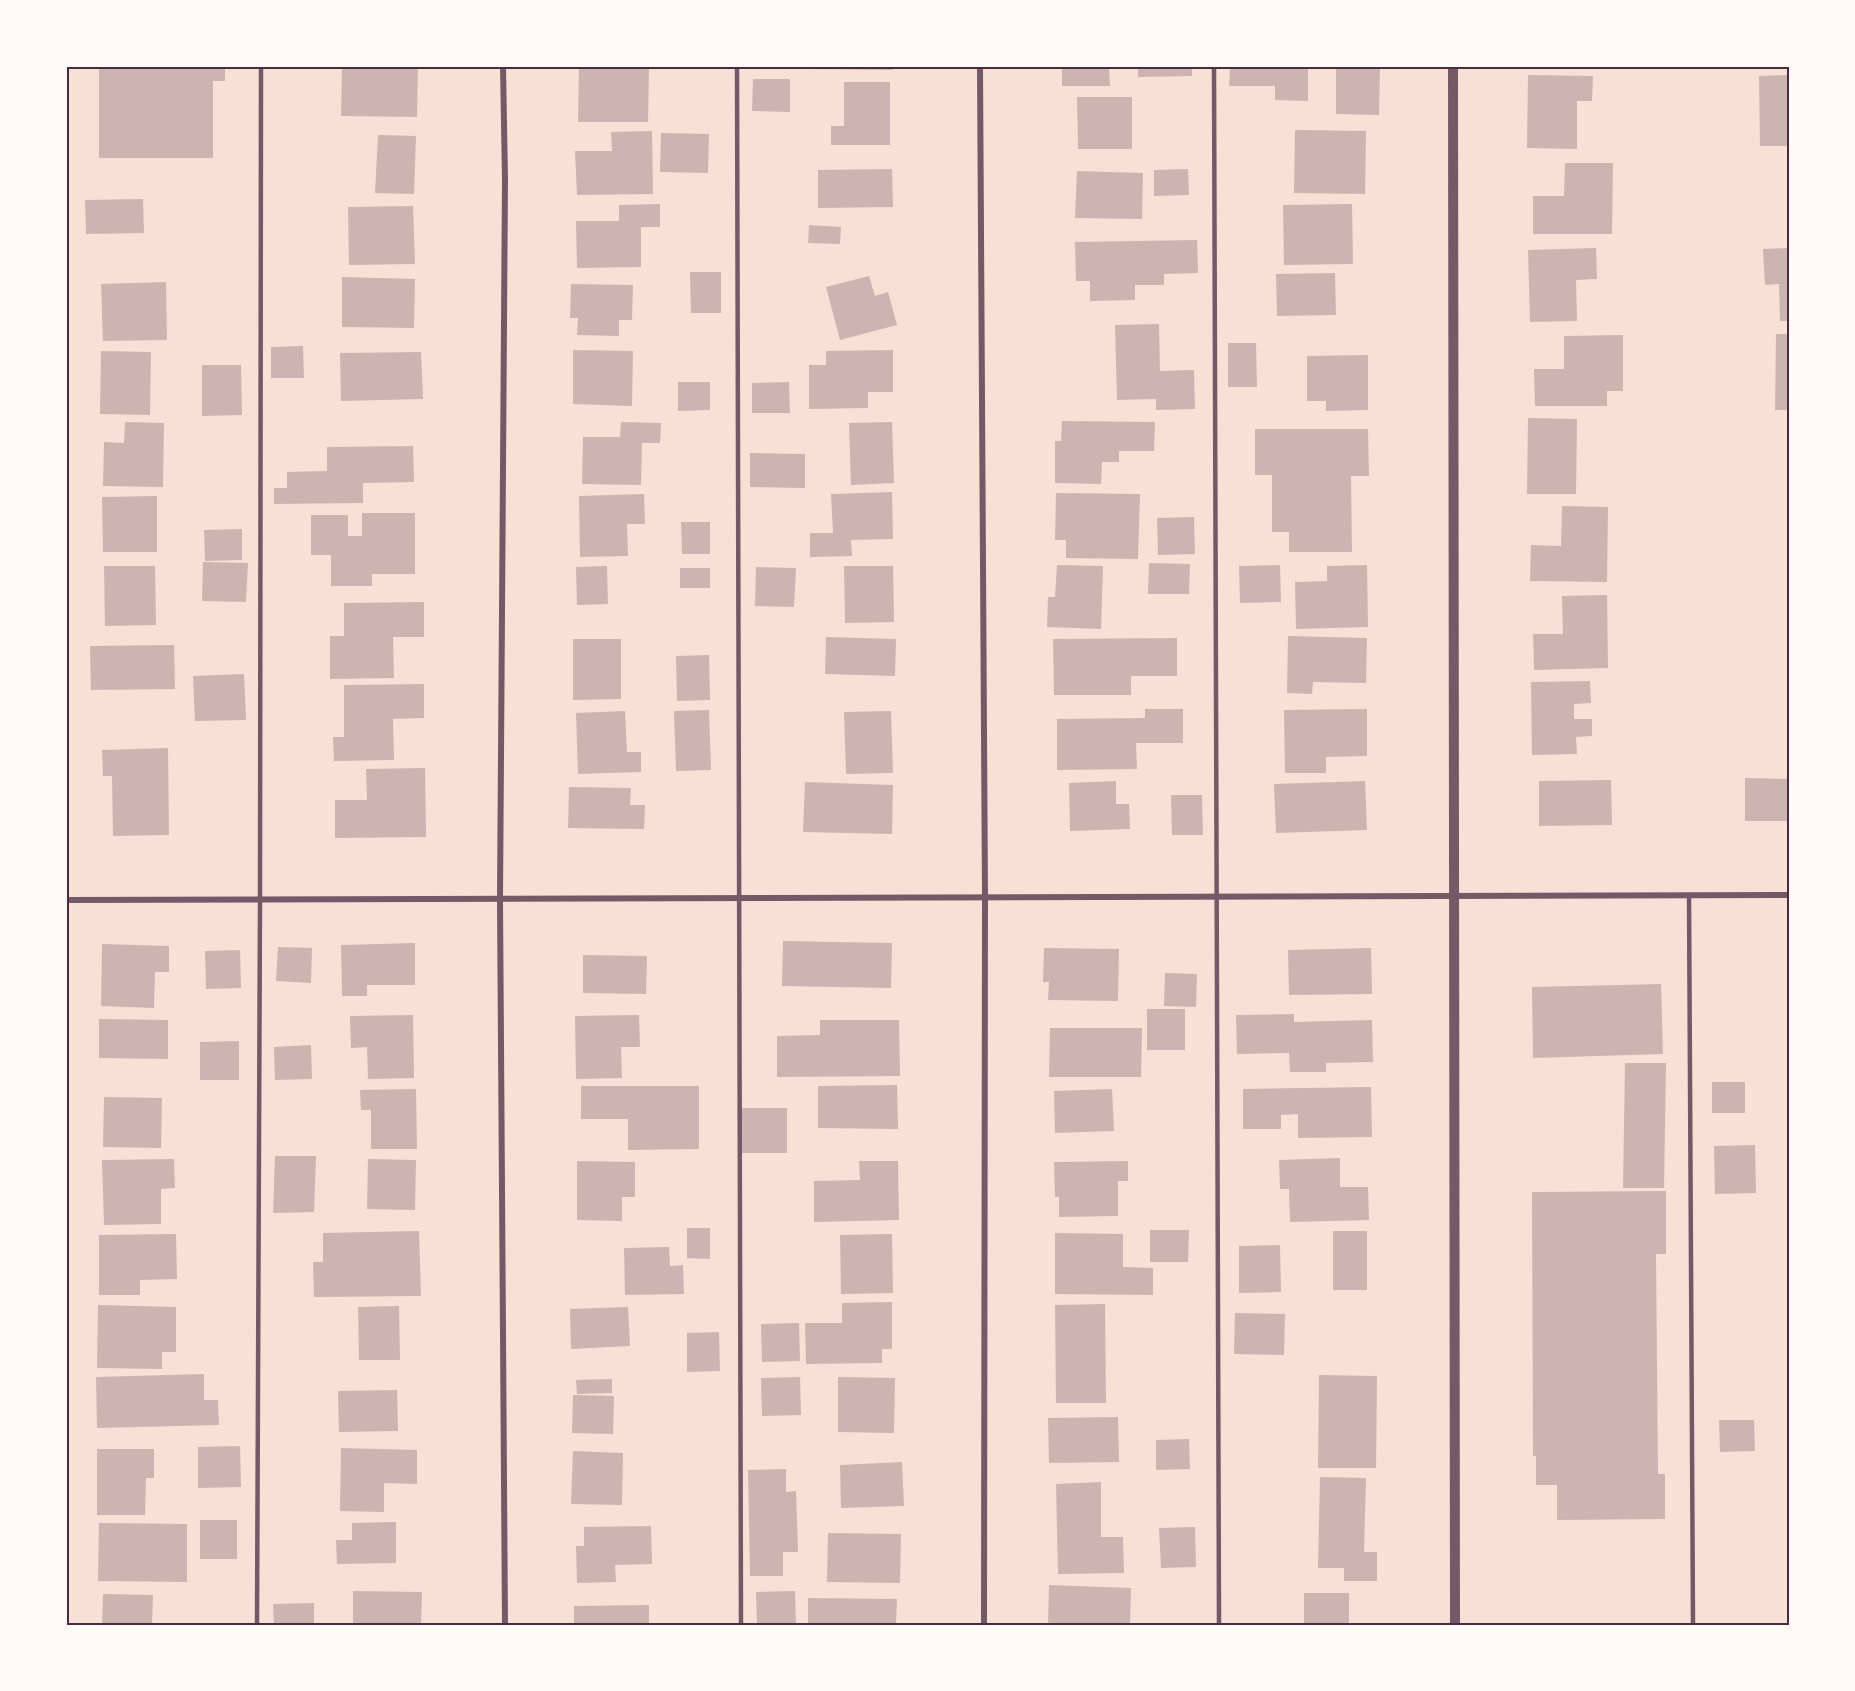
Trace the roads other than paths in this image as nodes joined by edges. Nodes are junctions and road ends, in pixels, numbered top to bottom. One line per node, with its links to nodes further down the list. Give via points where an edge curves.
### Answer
1 (261, 66): 15 (lane)
2 (503, 66): 13 (street)
3 (737, 66): 11 (lane)
4 (980, 66): 12 (street)
5 (1214, 66): 10 (lane)
6 (1453, 66): 7 (street)
7 (1455, 895): 8 (street); 10 (street); 21 (street)
8 (1689, 895): 9 (street); 22 (lane)
9 (1789, 895)
10 (1215, 897): 12 (street); 20 (lane)
11 (739, 898): 12 (street); 13 (street); 18 (lane)
12 (985, 898): 19 (street)
13 (500, 899): 15 (street); 17 (street)
14 (66, 900): 15 (street)
15 (260, 900): 16 (lane)
16 (257, 1625)
17 (505, 1625)
18 (741, 1625)
19 (984, 1625)
20 (1219, 1625)
21 (1455, 1625)
22 (1693, 1625)

